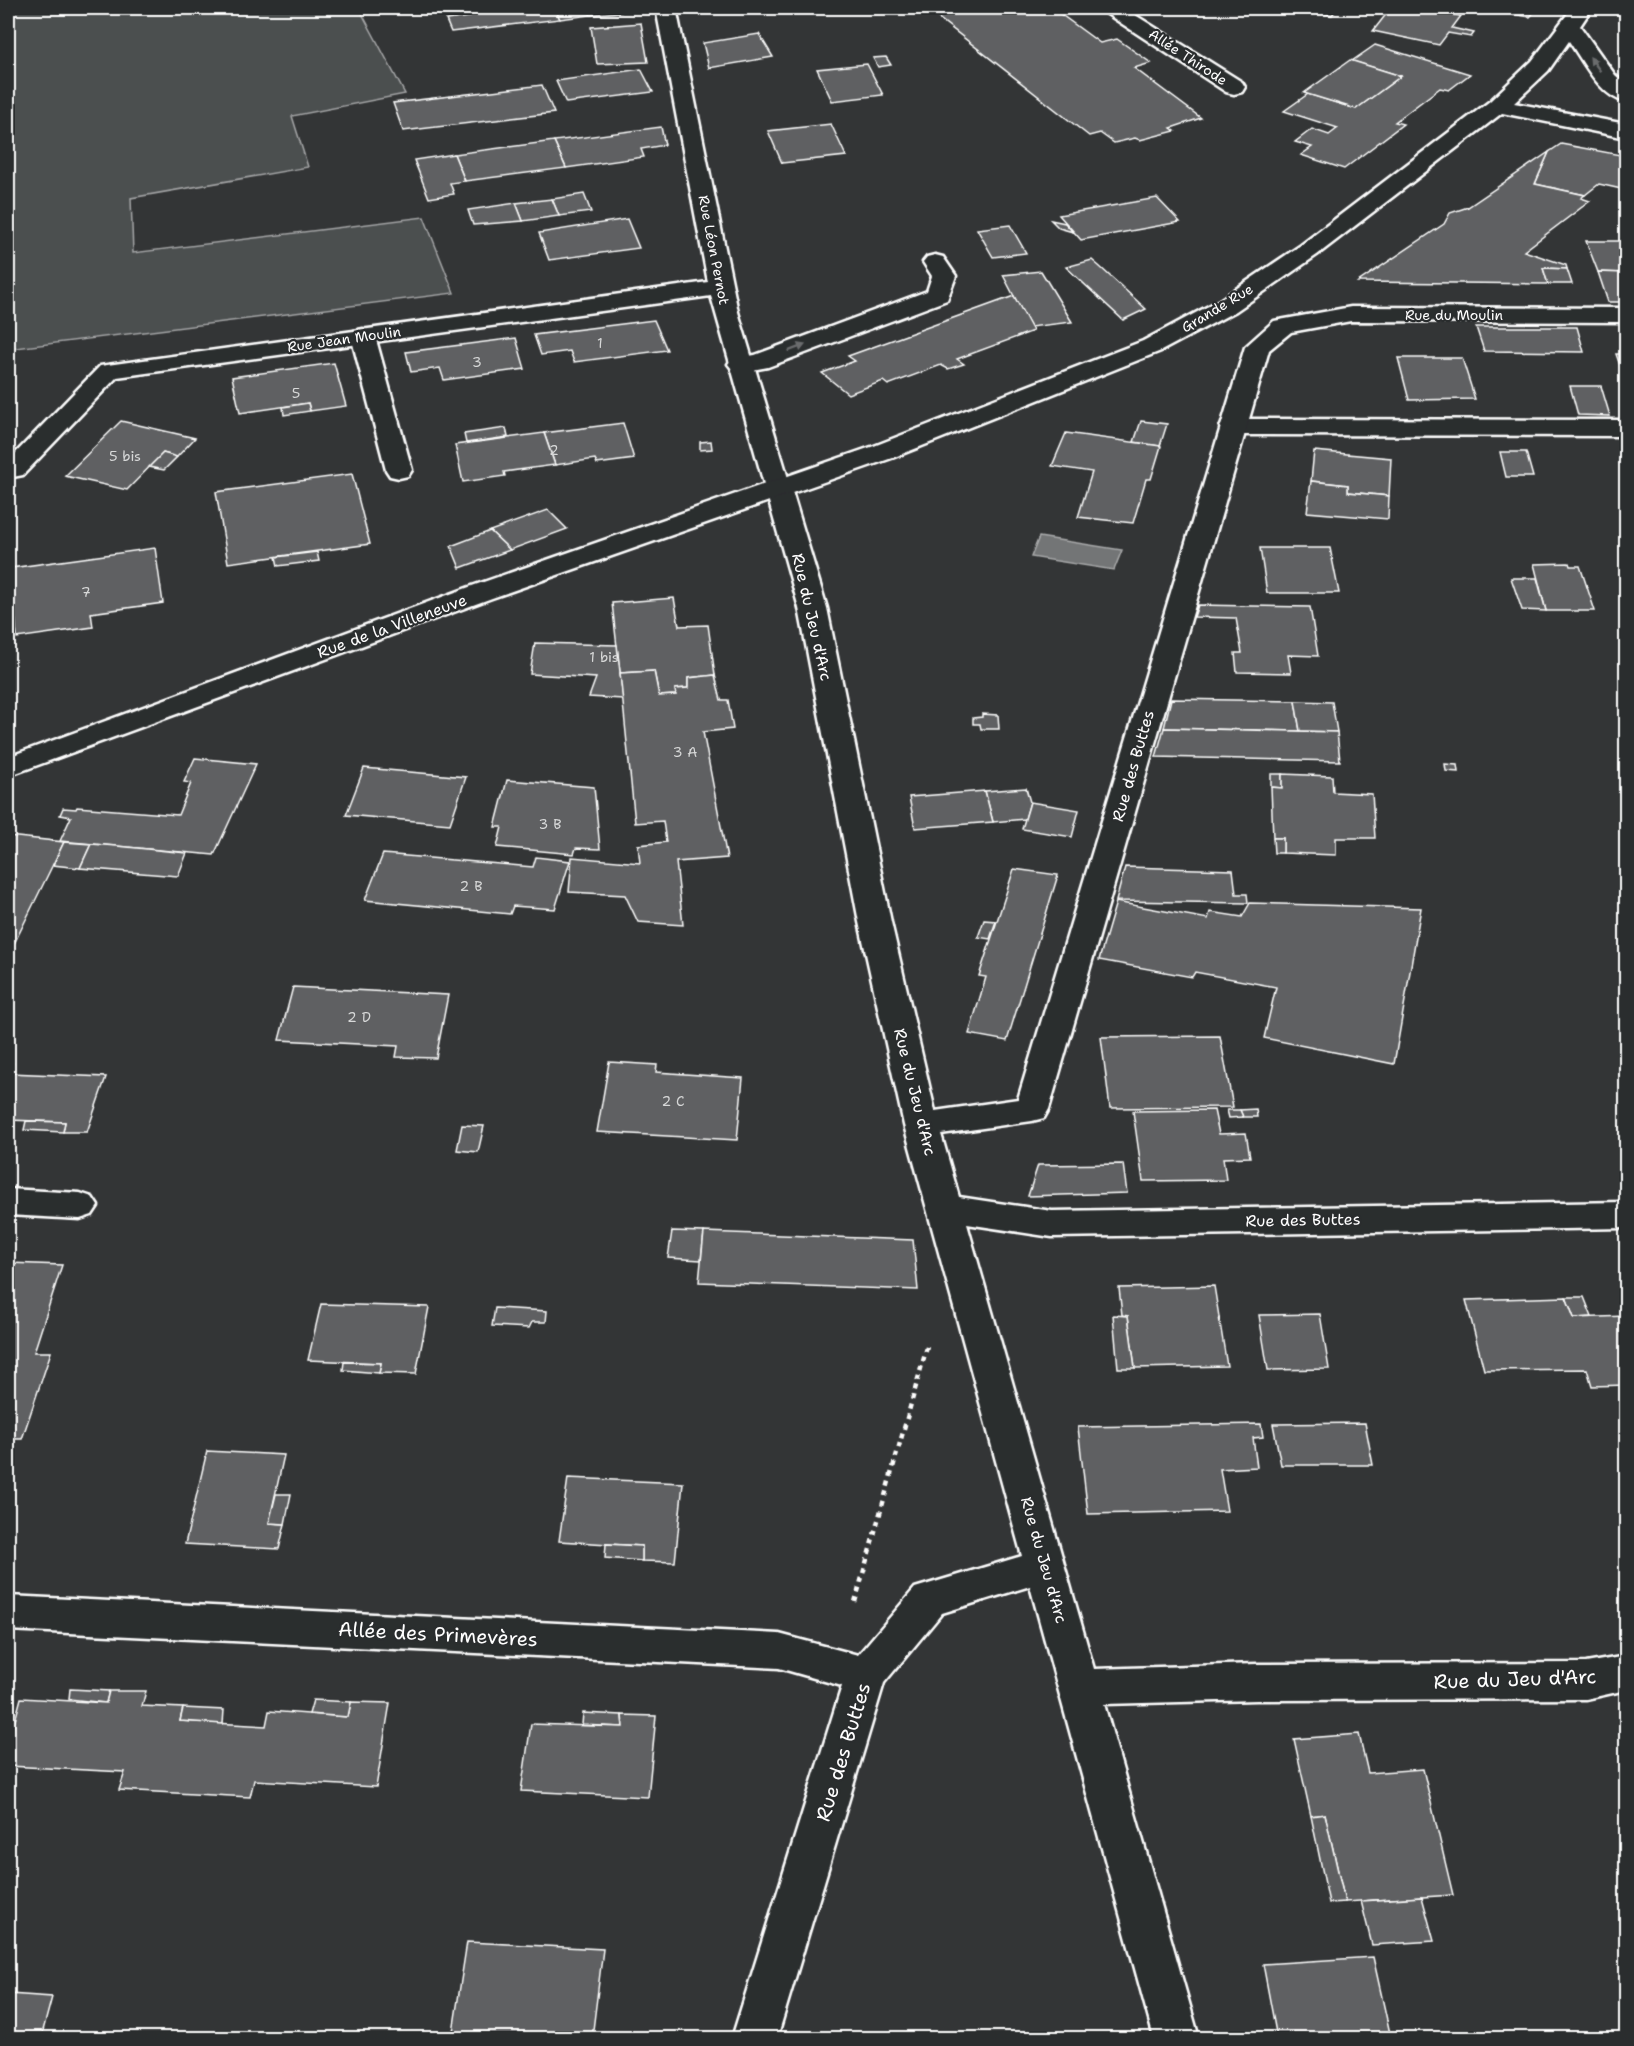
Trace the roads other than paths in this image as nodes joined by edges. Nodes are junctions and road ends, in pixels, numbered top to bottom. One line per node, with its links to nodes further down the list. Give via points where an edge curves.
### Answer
1 (666, 8): 10 (street, Rue Léon Pernot)
2 (1111, 8): 5 (street, Allée Thirode)
3 (1582, 8): 4 (street, Grande Rue)
4 (1569, 26): 6 (street, one-way to 4, via 1607,80); 7 (street, Grande Rue, via 1540,66)
5 (1234, 87)
6 (1626, 96)
7 (1498, 106): 8 (street); 19 (street, Grande Rue, via 1309,250 1227,306 1152,346)
8 (1626, 131)
9 (934, 262): 14 (street, one-way to 9, via 759,362 938,296 944,276)
10 (721, 287): 13 (street, Rue Jean Moulin); 14 (street, Rue Léon Pernot)
11 (1626, 315): 12 (street, Rue du Moulin, via 1351,314)
12 (1282, 326): 15 (street, Rue des Buttes, via 1257,347)
13 (363, 336): 17 (street, Rue Jean Moulin, via 109,371 14,469); 18 (street)
14 (741, 364): 19 (street, Rue Léon Pernot)
15 (1233, 427): 16 (street); 21 (street, Rue des Buttes, via 1032,1109)
16 (1626, 428)
17 (8, 470)
18 (399, 470)
19 (778, 489): 20 (street, Rue de la Villeneuve, via 482,592); 21 (street, Rue du Jeu d'Arc, via 813,608 875,922)
20 (8, 767)
21 (921, 1125): 24 (street, Rue du Jeu d'Arc)
22 (8, 1202): 23 (street)
23 (80, 1206)
24 (945, 1208): 25 (street, Rue des Buttes, via 1052,1224); 26 (street, Rue du Jeu d'Arc)
25 (1626, 1215)
26 (1046, 1565): 28 (street, Rue des Buttes, via 930,1600); 30 (street, Rue du Jeu d'Arc)
27 (8, 1613): 28 (street, Allée des Primevères, via 779,1651)
28 (852, 1671): 31 (street, Rue des Buttes)
29 (1626, 1673): 30 (street, Rue du Jeu d'Arc, via 1586,1681 1257,1682)
30 (1080, 1688): 32 (street, Rue du Jeu d'Arc)
31 (755, 2038)
32 (1177, 2038)

